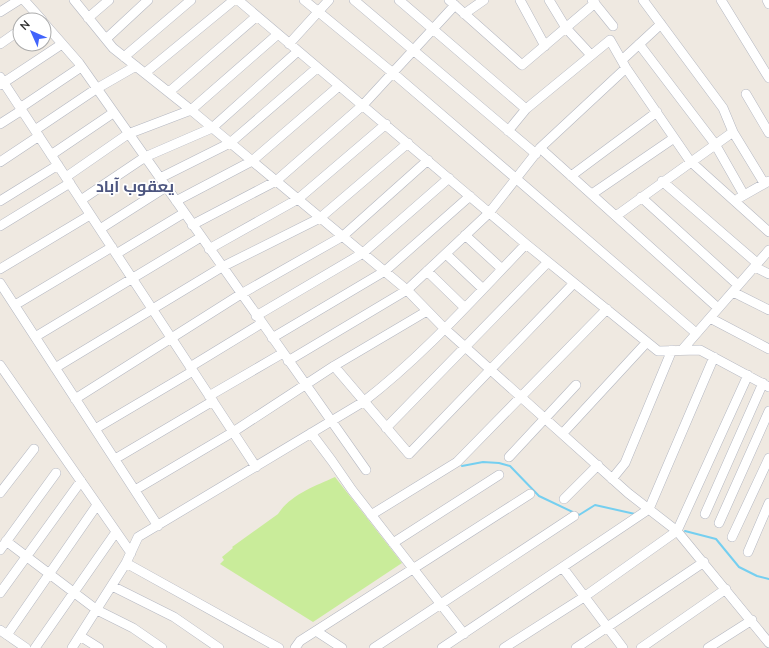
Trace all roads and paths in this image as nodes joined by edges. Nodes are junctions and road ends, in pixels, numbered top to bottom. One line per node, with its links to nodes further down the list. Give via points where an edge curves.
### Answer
1 (19, 0): 23 (street)
2 (24, 0): 24 (street)
3 (74, 0): 27 (street)
4 (109, 0): 27 (street)
5 (148, 0): 35 (street)
6 (191, 0): 44 (street)
7 (234, 0): 49 (street)
8 (238, 0): 26 (street)
9 (304, 0): 22 (street)
10 (329, 0): 22 (street)
11 (354, 0): 41 (street)
12 (400, 0): 31 (street)
13 (484, 0): 25 (street)
14 (520, 0): 40 (street)
15 (549, 0): 30 (street)
16 (643, 0): 28 (street)
17 (721, 0): 51 (street)
18 (767, 0): 21 (street)
19 (452, 2): 25 (street); 31 (street)
20 (594, 2): 29 (street); 30 (street)
21 (769, 4)
22 (318, 11): 38 (street); 50 (street)
23 (0, 12)
24 (34, 12)
25 (464, 14): 40 (street, via 522,65)
26 (257, 16): 33 (street); 55 (street)
27 (88, 18): 35 (street)
28 (661, 24): 39 (street); 67 (street, via 723,108)
29 (613, 26)
30 (566, 28): 40 (street); 43 (street)
31 (433, 29): 41 (street); 59 (street)
32 (52, 33): 37 (street)
33 (278, 34): 38 (street); 60 (street)
34 (12, 36): 36 (street)
35 (106, 39): 44 (street)
36 (0, 44)
37 (62, 44): 47 (street); 52 (street)
38 (289, 44): 42 (street)
39 (639, 44): 45 (street); 74 (street)
40 (545, 46)
41 (412, 51): 50 (street); 66 (street)
42 (298, 52): 48 (street); 65 (street)
43 (591, 55): 45 (street, via 610,40); 59 (street)
44 (124, 56): 46 (street)
45 (624, 64): 61 (street); 75 (street)
46 (136, 66): 49 (street); 54 (street)
47 (81, 67): 54 (street); 58 (street)
48 (317, 68): 53 (street); 72 (street)
49 (145, 73): 55 (street)
50 (392, 73): 57 (street); 87 (street)
51 (769, 78)
52 (1, 82): 58 (street)
53 (339, 86): 57 (street); 79 (street)
54 (96, 89): 62 (street); 68 (street)
55 (169, 92): 60 (street)
56 (746, 94): 69 (street)
57 (363, 105): 64 (street); 88 (street)
58 (21, 109): 63 (street); 68 (street)
59 (526, 109): 66 (street)
60 (191, 110): 65 (street); 70 (street)
61 (657, 112): 71 (street); 83 (street)
62 (113, 113): 70 (street); 76 (street)
63 (0, 124)
64 (386, 124): 73 (street); 96 (street)
65 (212, 128): 72 (street); 77 (street)
66 (508, 131): 75 (street)
67 (733, 132): 74 (street); 90 (street)
68 (37, 133): 76 (street); 81 (street)
69 (769, 133)
70 (128, 134): 77 (street); 86 (street)
71 (674, 138): 80 (street); 92 (street)
72 (230, 143): 79 (street); 84 (street)
73 (408, 143): 78 (street); 105 (street)
74 (715, 144): 80 (street); 93 (street)
75 (538, 151): 83 (street); 87 (street)
76 (51, 155): 82 (street)
77 (145, 157): 84 (street); 97 (street)
78 (428, 160): 85 (street); 111 (street)
79 (252, 161): 88 (street); 100 (street)
80 (690, 161): 89 (street); 98 (street)
81 (0, 162)
82 (58, 165): 86 (street); 99 (street)
83 (571, 176): 92 (street)
84 (160, 178): 91 (street)
85 (449, 178): 94 (street); 117 (street)
86 (68, 180): 97 (street); 107 (street)
87 (516, 180): 102 (street); 144 (street)
88 (276, 181): 96 (street); 106 (street)
89 (662, 182): 95 (street); 120 (street)
90 (767, 182): 93 (street)
91 (166, 187): 100 (street); 108 (street)
92 (592, 194): 104 (street)
93 (744, 195): 98 (street)
94 (470, 196): 102 (street); 125 (street)
95 (642, 197): 104 (street); 131 (street)
96 (298, 199): 105 (street); 114 (street)
97 (81, 200): 103 (street)
98 (735, 200): 109 (street)
99 (0, 201)
100 (176, 201): 101 (street)
101 (184, 213): 106 (street); 116 (street)
102 (489, 213): 110 (street); 113 (street)
103 (90, 215): 108 (street); 122 (street)
104 (616, 216): 136 (street)
105 (320, 218): 111 (street); 121 (street)
106 (192, 225): 112 (street)
107 (0, 226)
108 (100, 229): 116 (street)
109 (769, 232)
110 (465, 235): 118 (street); 123 (street)
111 (343, 236): 117 (street); 133 (street)
112 (201, 237): 114 (street); 127 (street)
113 (526, 244): 119 (street); 123 (street)
114 (209, 249): 121 (street)
115 (769, 250): 120 (street)
116 (114, 251): 127 (street); 134 (street)
117 (363, 253): 125 (street); 142 (street)
118 (446, 254): 124 (street); 130 (street)
119 (548, 262): 129 (street); 149 (street)
120 (756, 265): 126 (street); 131 (street)
121 (222, 267): 133 (street); 137 (street)
122 (0, 269)
123 (502, 269): 130 (street)
124 (427, 271): 132 (street); 135 (street)
125 (385, 272): 132 (street); 147 (street)
126 (769, 274)
127 (132, 278): 137 (street); 145 (street)
128 (0, 283): 134 (street)
129 (574, 283): 138 (street); 159 (street)
130 (483, 289): 135 (street)
131 (736, 289): 136 (street); 139 (street)
132 (407, 290): 140 (street); 153 (street)
133 (241, 294): 142 (street); 146 (street)
134 (15, 305): 145 (street)
135 (464, 307): 143 (street)
136 (718, 308): 141 (street)
137 (152, 309): 146 (street); 157 (street)
138 (607, 310): 148 (street); 164 (street)
139 (769, 310)
140 (427, 311): 143 (street); 156 (street)
141 (710, 318): 144 (street); 150 (street)
142 (259, 320): 147 (street); 158 (street)
143 (444, 328): 149 (street); 167 (street, via 384,386)
144 (696, 333): 152 (street)
145 (35, 337): 157 (street)
146 (171, 338): 158 (street); 165 (street)
147 (272, 338): 153 (street)
148 (647, 342): 151 (street, via 658,351); 175 (street)
149 (466, 347): 159 (street); 171 (street)
150 (769, 349)
151 (672, 350): 152 (street); 185 (street, via 625,463)
152 (682, 350): 154 (street, via 700,350)
153 (285, 357): 161 (street); 166 (street)
154 (714, 357): 160 (street); 193 (street)
155 (0, 365): 186 (street)
156 (334, 366): 161 (street); 167 (street)
157 (55, 368): 165 (street)
158 (192, 369): 166 (street); 172 (street)
159 (492, 370): 164 (street); 171 (street, via 410,454)
160 (748, 376): 163 (street); 199 (street)
161 (305, 385): 170 (street); 173 (street)
162 (576, 385): 169 (street)
163 (766, 385): 194 (street)
164 (522, 396): 169 (street); 195 (street, via 458,462)
165 (75, 398): 172 (street)
166 (211, 399): 173 (street); 179 (street)
167 (363, 402): 170 (street); 171 (street)
168 (769, 411): 197 (street)
169 (545, 417): 175 (street); 177 (street)
170 (331, 421): 174 (street); 182 (street)
171 (386, 428)
172 (95, 429): 179 (street)
173 (233, 432): 181 (street); 187 (street)
174 (311, 433): 181 (street); 195 (street)
175 (563, 433): 180 (street)
176 (34, 449): 188 (street)
177 (508, 457)
178 (769, 458): 201 (street)
179 (115, 459): 187 (street)
180 (598, 465): 185 (street); 190 (street)
181 (256, 467): 198 (street)
182 (366, 470)
183 (56, 473): 202 (street)
184 (499, 475): 203 (street)
185 (612, 479): 193 (street)
186 (81, 481): 192 (street); 207 (street)
187 (135, 490): 198 (street)
188 (0, 493)
189 (530, 494): 211 (street)
190 (564, 499)
191 (769, 504): 205 (street)
192 (98, 505): 200 (street); 212 (street)
193 (649, 509): 199 (street); 210 (street)
194 (705, 514)
195 (371, 515): 203 (street)
196 (574, 516): 218 (street)
197 (719, 523)
198 (158, 526): 206 (street, via 138,537)
199 (677, 531): 208 (street); 217 (street)
200 (116, 532): 206 (street); 215 (street)
201 (732, 538)
202 (6, 542): 204 (street); 207 (street)
203 (393, 543): 211 (street)
204 (0, 550)
205 (748, 552)
206 (131, 553): 209 (street)
207 (26, 557): 212 (street); 216 (street)
208 (704, 562): 214 (street); 221 (street)
209 (126, 563): 213 (street); 233 (street)
210 (563, 568): 217 (street); 224 (street)
211 (414, 569): 218 (street); 222 (street)
212 (50, 574): 215 (street); 223 (street)
213 (112, 586): 219 (street); 232 (street, via 174,618)
214 (726, 589): 220 (street); 241 (street)
215 (74, 592): 219 (street); 228 (street)
216 (0, 593)
217 (584, 597): 221 (street); 238 (street)
218 (441, 604): 224 (street); 236 (street)
219 (97, 610): 225 (street); 231 (street, via 133,628)
220 (752, 620): 226 (street); 242 (street)
221 (607, 628): 239 (street); 240 (street)
222 (316, 631): 234 (street, via 300,641); 235 (street)
223 (4, 633): 227 (street)
224 (464, 634): 237 (street)
225 (80, 636): 229 (street); 230 (street)
226 (769, 643)
227 (26, 648)
228 (35, 648)
229 (72, 648)
230 (99, 648)
231 (162, 648)
232 (220, 648)
233 (279, 648)
234 (295, 648)
235 (342, 648)
236 (374, 648)
237 (442, 648)
238 (504, 648)
239 (576, 648)
240 (623, 648)
241 (641, 648)
242 (708, 648)

